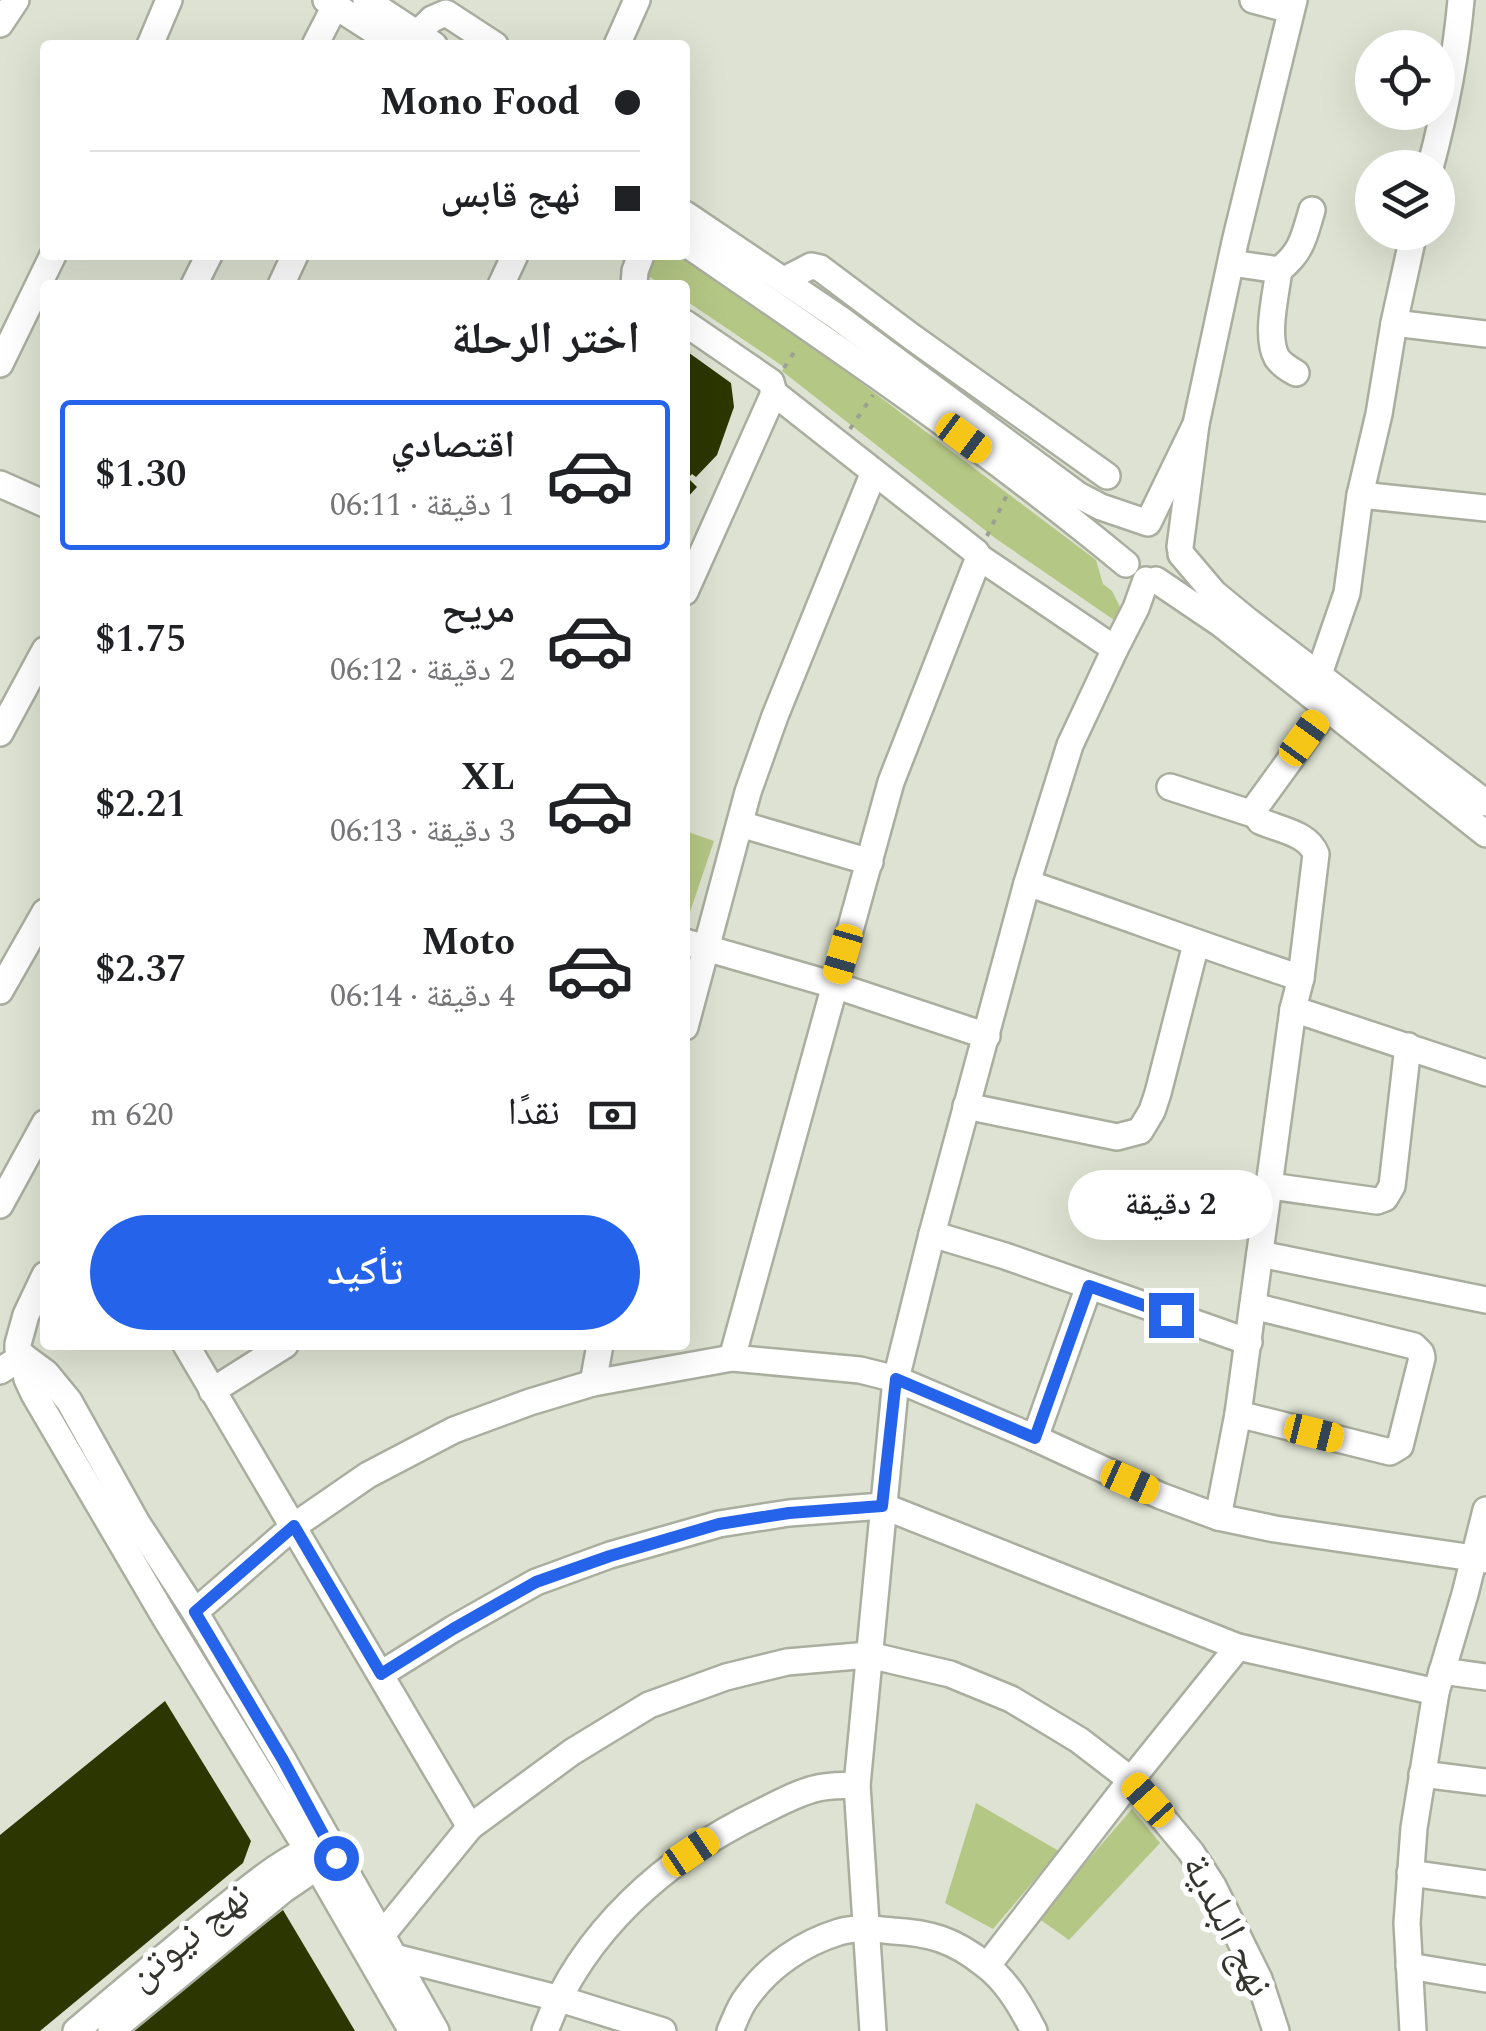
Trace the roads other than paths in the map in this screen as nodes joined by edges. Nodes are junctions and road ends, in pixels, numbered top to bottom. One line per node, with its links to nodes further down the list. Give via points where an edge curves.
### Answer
1 (16, 0): 9 (street)
2 (170, 0): 10 (street)
3 (366, 0): 13 (street)
4 (637, 0): 16 (street)
5 (1252, 0): 8 (street)
6 (1461, 0): 17 (street)
7 (330, 3): 11 (street); 12 (street)
8 (1292, 5): 22 (street)
9 (0, 24)
10 (152, 40)
11 (317, 40)
12 (414, 40)
13 (415, 40)
14 (417, 40): 15 (street, via 432,19 446,14)
15 (487, 40)
16 (619, 40)
17 (1434, 150)
18 (1312, 210): 23 (street, via 1301,248)
19 (690, 217): 24 (street)
20 (690, 246): 42 (street, via 884,380)
21 (1410, 250): 26 (street)
22 (1230, 263): 23 (street); 32 (street)
23 (1279, 270): 30 (street, via 1272,338 1280,363)
24 (784, 280): 34 (street, via 820,268); 39 (street, via 1078,496)
25 (40, 282): 29 (street)
26 (1394, 322): 28 (street); 36 (street)
27 (690, 327): 31 (street)
28 (1486, 334)
29 (0, 364)
30 (1296, 373)
31 (772, 387): 33 (street); 43 (street)
32 (1196, 424): 39 (street); 40 (street)
33 (874, 472): 41 (street); 52 (street, via 774,716)
34 (1107, 476)
35 (2, 489): 37 (street)
36 (1360, 495): 38 (street); 46 (street, via 1347,593)
37 (40, 502)
38 (1486, 508)
39 (1148, 523): 40 (street, via 1172,531); 42 (street, via 1124,547)
40 (1180, 550): 42 (street, via 1170,574); 46 (street, via 1214,593)
41 (977, 555): 44 (street); 54 (street, via 891,782)
42 (1143, 575): 44 (street, via 1136,608); 47 (street, via 1221,624)
43 (690, 580)
44 (1115, 648): 55 (street, via 1070,745)
45 (40, 659): 48 (street)
46 (1319, 674): 50 (street)
47 (1326, 709): 51 (street, via 1260,798); 53 (street)
48 (0, 734)
49 (1170, 787): 51 (street)
50 (1486, 803)
51 (1256, 816): 59 (street, via 1306,840 1316,854)
52 (740, 824): 54 (street); 58 (street)
53 (1486, 834)
54 (870, 862): 60 (street)
55 (1027, 884): 57 (street); 64 (street)
56 (40, 921): 62 (street)
57 (1196, 944): 59 (street); 67 (street, via 1158,1093 1140,1131 1117,1136)
58 (695, 945): 60 (street); 61 (street)
59 (1301, 978): 63 (street)
60 (834, 984): 64 (street); 82 (street)
61 (690, 986)
62 (0, 991)
63 (1292, 1009): 65 (street); 69 (street)
64 (987, 1036): 67 (street)
65 (1408, 1046): 66 (street); 69 (street, via 1386,1198)
66 (1486, 1073)
67 (966, 1106): 71 (street)
68 (40, 1133): 70 (street)
69 (1270, 1186): 72 (street)
70 (0, 1205)
71 (932, 1234): 74 (street); 84 (street)
72 (1260, 1254): 75 (street); 76 (street)
73 (40, 1286): 78 (street)
74 (1089, 1286): 77 (street); 88 (street)
75 (1486, 1300)
76 (1254, 1306): 77 (street); 87 (street, via 1414,1346 1422,1358 1400,1446 1390,1452)
77 (1249, 1342): 87 (street)
78 (14, 1348): 83 (street); 94 (street, via 69,1401); 105 (street, via 74,1465)
79 (189, 1350): 86 (street)
80 (277, 1350): 86 (street)
81 (599, 1350): 85 (street)
82 (732, 1358): 84 (street); 85 (street)
83 (0, 1372)
84 (896, 1379): 88 (street); 89 (street)
85 (593, 1383): 92 (street, via 454,1430 368,1474)
86 (212, 1391): 92 (street)
87 (1238, 1414): 91 (street)
88 (1035, 1438): 91 (street)
89 (882, 1506): 95 (street); 96 (street); 97 (street, via 719,1524 610,1556 536,1582)
90 (1486, 1510): 93 (street)
91 (1218, 1517): 93 (street)
92 (294, 1526): 94 (street); 97 (street)
93 (1480, 1560): 99 (street)
94 (195, 1612): 105 (street, via 283,1760)
95 (1238, 1647): 99 (street); 101 (street)
96 (869, 1655): 101 (street, نهج البلدية, via 950,1674 1011,1698); 103 (street); 104 (street, نهج البلدية, via 787,1662 649,1705)
97 (381, 1674): 104 (street)
98 (1486, 1677): 99 (street)
99 (1439, 1682): 100 (street)
100 (1422, 1774): 102 (street); 106 (street)
101 (1131, 1780): 110 (street); 123 (street, نهج البلدية, via 1213,1886 1259,1979)
102 (1486, 1782)
103 (857, 1785): 108 (street); 113 (street, via 804,1792 691,1852 614,1918)
104 (470, 1827): 109 (street, نهج البلدية)
105 (322, 1854): 109 (street); 114 (street, نهج نيوتن, via 268,1874); 115 (street, نهج نيوتن); 116 (street)
106 (1410, 1873): 107 (street); 111 (street)
107 (1486, 1884)
108 (865, 1929): 110 (street, via 925,1933); 120 (street, via 794,1952 744,2000); 121 (street)
109 (388, 1946): 113 (street); 117 (street)
110 (988, 1966): 122 (street)
111 (1409, 1966): 112 (street); 124 (street)
112 (1486, 1979)
113 (557, 1998): 118 (street); 119 (street)
114 (76, 2031)
115 (111, 2031)
116 (412, 2031)
117 (436, 2031)
118 (546, 2031)
119 (663, 2031)
120 (730, 2031)
121 (873, 2031)
122 (1034, 2031)
123 (1276, 2031)
124 (1413, 2031)

